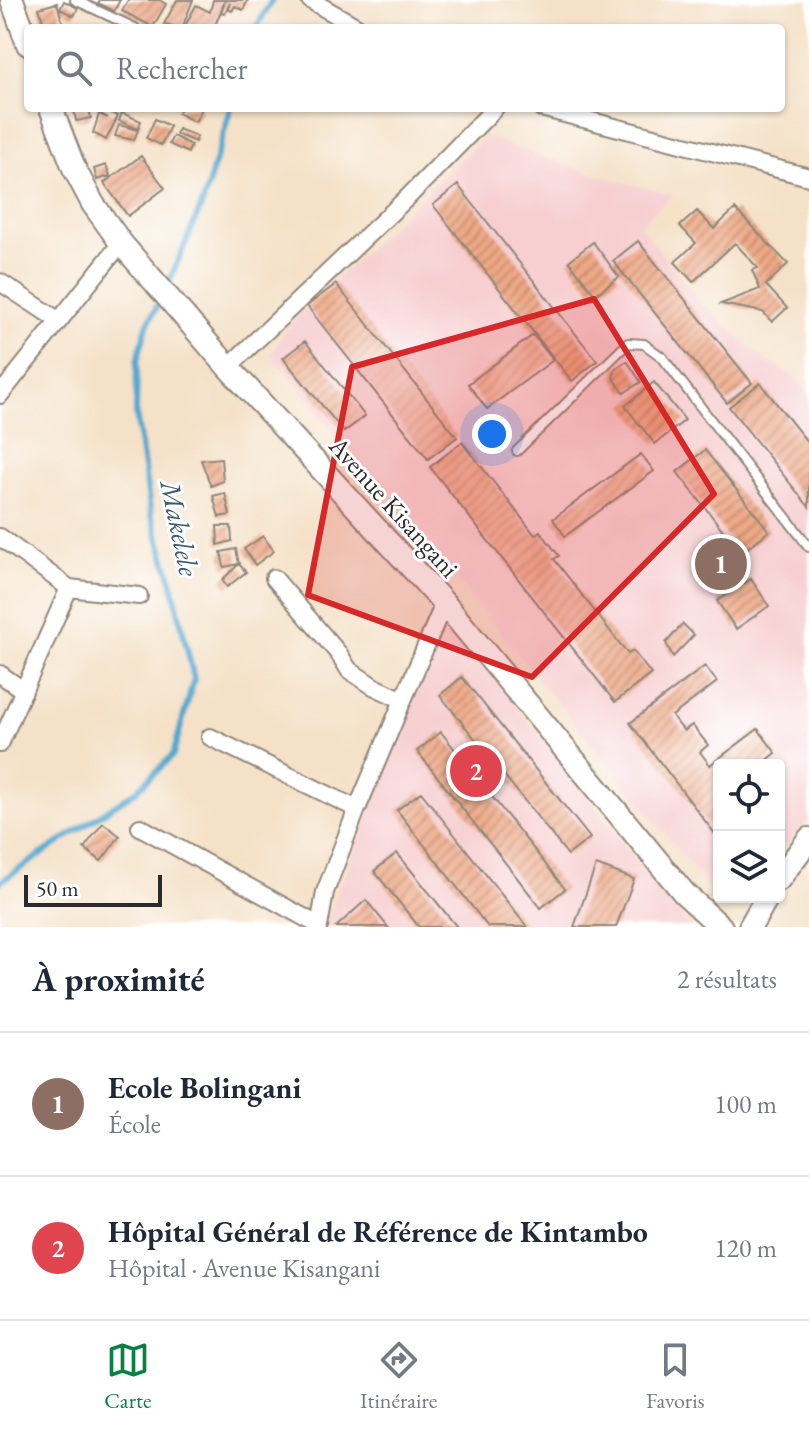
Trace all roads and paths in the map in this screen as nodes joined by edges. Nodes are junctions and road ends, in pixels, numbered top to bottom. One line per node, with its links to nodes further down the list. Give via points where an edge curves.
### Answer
1 (12, 0): 6 (street)
2 (75, 0): 4 (lane)
3 (310, 0): 5 (street)
4 (126, 24)
5 (352, 24)
6 (24, 33)
7 (53, 112): 11 (street, Avenue Kisangani, via 74,168)
8 (491, 112): 14 (street)
9 (557, 112): 10 (street)
10 (809, 177)
11 (121, 243): 13 (street); 14 (street, Avenue Kisangani)
12 (0, 282): 13 (street)
13 (58, 320): 15 (street)
14 (228, 367): 22 (street, Avenue Kisangani)
15 (0, 395)
16 (517, 451): 18 (lane, via 628,343 644,344 662,357)
17 (0, 537): 20 (street)
18 (809, 547)
19 (274, 578): 25 (street, via 349,670)
20 (69, 588): 21 (street); 24 (street)
21 (139, 596)
22 (444, 603): 25 (street); 34 (street, Avenue Kisangani, via 684,893)
23 (0, 674): 24 (street)
24 (24, 691): 27 (street)
25 (403, 700): 28 (street)
26 (210, 737): 28 (street)
27 (0, 744)
28 (357, 809): 33 (street, via 325,892)
29 (140, 827): 33 (street)
30 (809, 839): 31 (street)
31 (785, 871)
32 (764, 903): 35 (street)
33 (318, 926)
34 (721, 927)
35 (750, 927)

